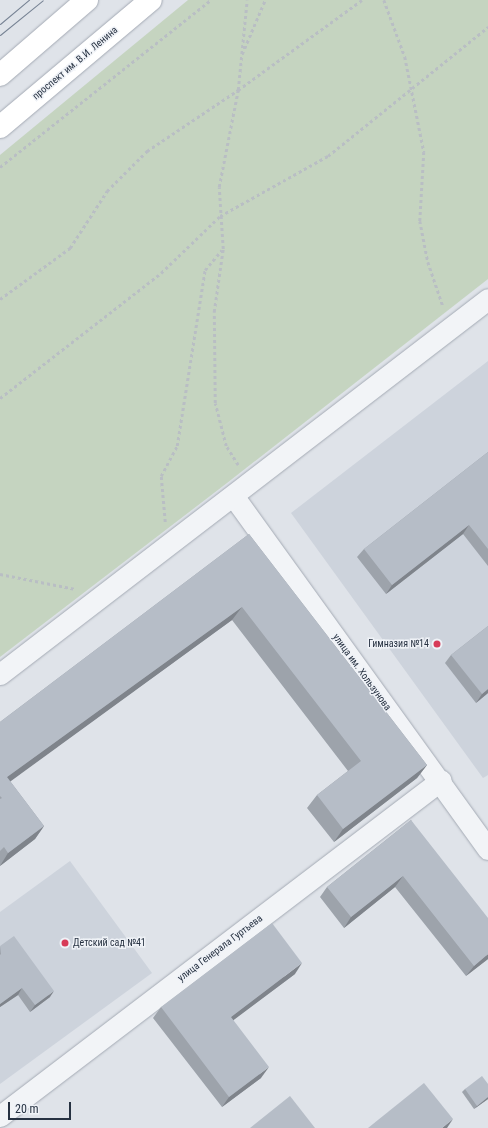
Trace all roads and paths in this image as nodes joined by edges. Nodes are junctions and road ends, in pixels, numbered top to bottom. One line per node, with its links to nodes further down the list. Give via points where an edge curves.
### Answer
1 (87, 0): 10 (main road)
2 (151, 0): 13 (main road, проспект им. В.И. Ленина)
3 (211, 0): 14 (path)
4 (247, 0): 9 (path)
5 (265, 0): 9 (path)
6 (362, 0): 12 (path)
7 (384, 0): 11 (path, via 405,57)
8 (488, 27): 11 (path)
9 (241, 56): 12 (path)
10 (0, 75)
11 (411, 86): 15 (path, via 328,156); 19 (path, via 424,152 420,221 428,262)
12 (238, 90): 15 (path, via 219,187); 17 (path, via 147,151 107,191 70,248)
13 (0, 127)
14 (0, 167)
15 (220, 216): 16 (path); 20 (path, via 161,273)
16 (223, 249): 21 (path, via 214,312 215,403 226,446); 23 (path, via 205,270 177,446 161,476)
17 (0, 299)
18 (488, 299): 22 (street)
19 (444, 311)
20 (0, 398)
21 (240, 470)
22 (234, 497): 26 (street); 27 (street, улица им. Хользунова)
23 (166, 529)
24 (0, 574): 25 (path)
25 (80, 589)
26 (0, 674)
27 (441, 780): 28 (street, улица им. Хользунова); 30 (street, улица Генерала Гуртьева)
28 (481, 825): 29 (street, улица им. Хользунова)
29 (488, 849)
30 (0, 1116)

